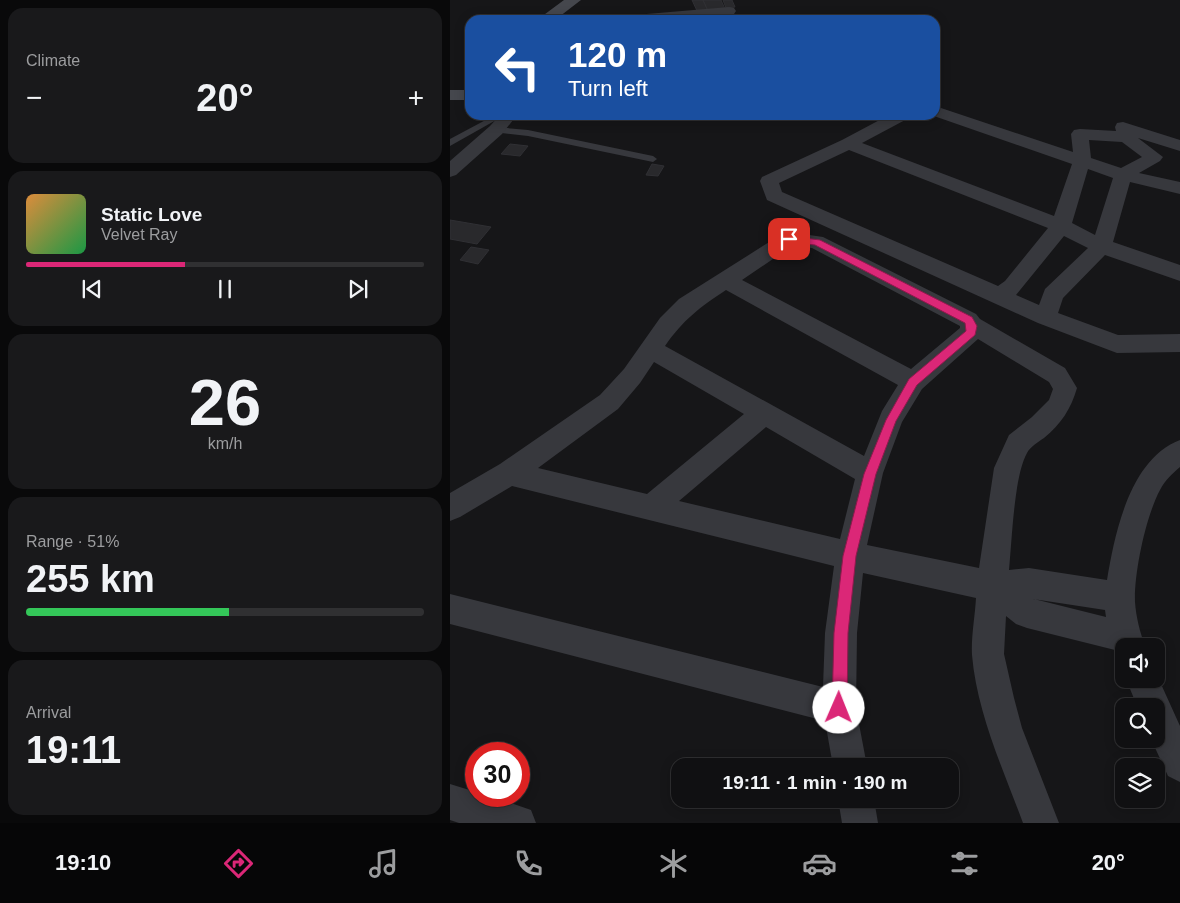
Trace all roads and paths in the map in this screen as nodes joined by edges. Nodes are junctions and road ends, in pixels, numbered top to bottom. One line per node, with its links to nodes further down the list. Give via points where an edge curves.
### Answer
1 (574, 0): 3 (street)
2 (729, 11): 4 (street)
3 (552, 15)
4 (701, 15)
5 (450, 95): 6 (street)
6 (465, 95)
7 (940, 113): 15 (street)
8 (892, 120): 12 (street)
9 (498, 123): 11 (lane); 14 (lane, via 528,133); 16 (street)
10 (1126, 138): 13 (street, via 1123,127); 15 (street, via 1080,134); 17 (street, via 1154,157)
11 (450, 143)
12 (848, 144): 19 (street); 23 (street, via 769,182 774,196)
13 (1180, 146)
14 (653, 158)
15 (1082, 159): 17 (street); 19 (street)
16 (450, 171)
17 (1122, 175): 18 (street); 20 (street)
18 (1180, 188)
19 (1061, 226): 20 (street); 23 (street, via 1013,286)
20 (1102, 246): 21 (street); 24 (street, via 1053,295)
21 (1180, 273)
22 (724, 280): 25 (street, via 789,239 802,239 816,242 968,320); 27 (street, via 688,305 668,324); 28 (street)
23 (1000, 296): 24 (street)
24 (1046, 317): 26 (street, via 1117,344)
25 (972, 326): 28 (street, via 971,332); 36 (street, via 1057,375 1065,388 1060,405 1018,443 1007,468)
26 (1180, 343)
27 (651, 349): 29 (street); 31 (street, via 609,402)
28 (913, 382): 32 (street, via 891,420)
29 (764, 413): 32 (street); 33 (street)
30 (1180, 452): 37 (street, via 1156,472 1142,498 1124,564)
31 (509, 473): 33 (street); 34 (street)
32 (870, 474): 35 (street)
33 (652, 507): 35 (street)
34 (450, 508)
35 (850, 556): 36 (street); 41 (street, via 841,633)
36 (992, 586): 37 (street, via 1029,583); 39 (street, via 1027,612); 49 (street, via 988,654 997,698 1005,728)
37 (1120, 597): 40 (street)
38 (450, 609): 41 (street)
39 (1116, 638)
40 (1126, 638)
41 (839, 708): 43 (street)
42 (1165, 732): 44 (street)
43 (848, 758)
44 (1180, 764)
45 (450, 802): 47 (street)
46 (858, 808): 48 (street)
47 (518, 823)
48 (860, 823)
49 (1042, 823)

